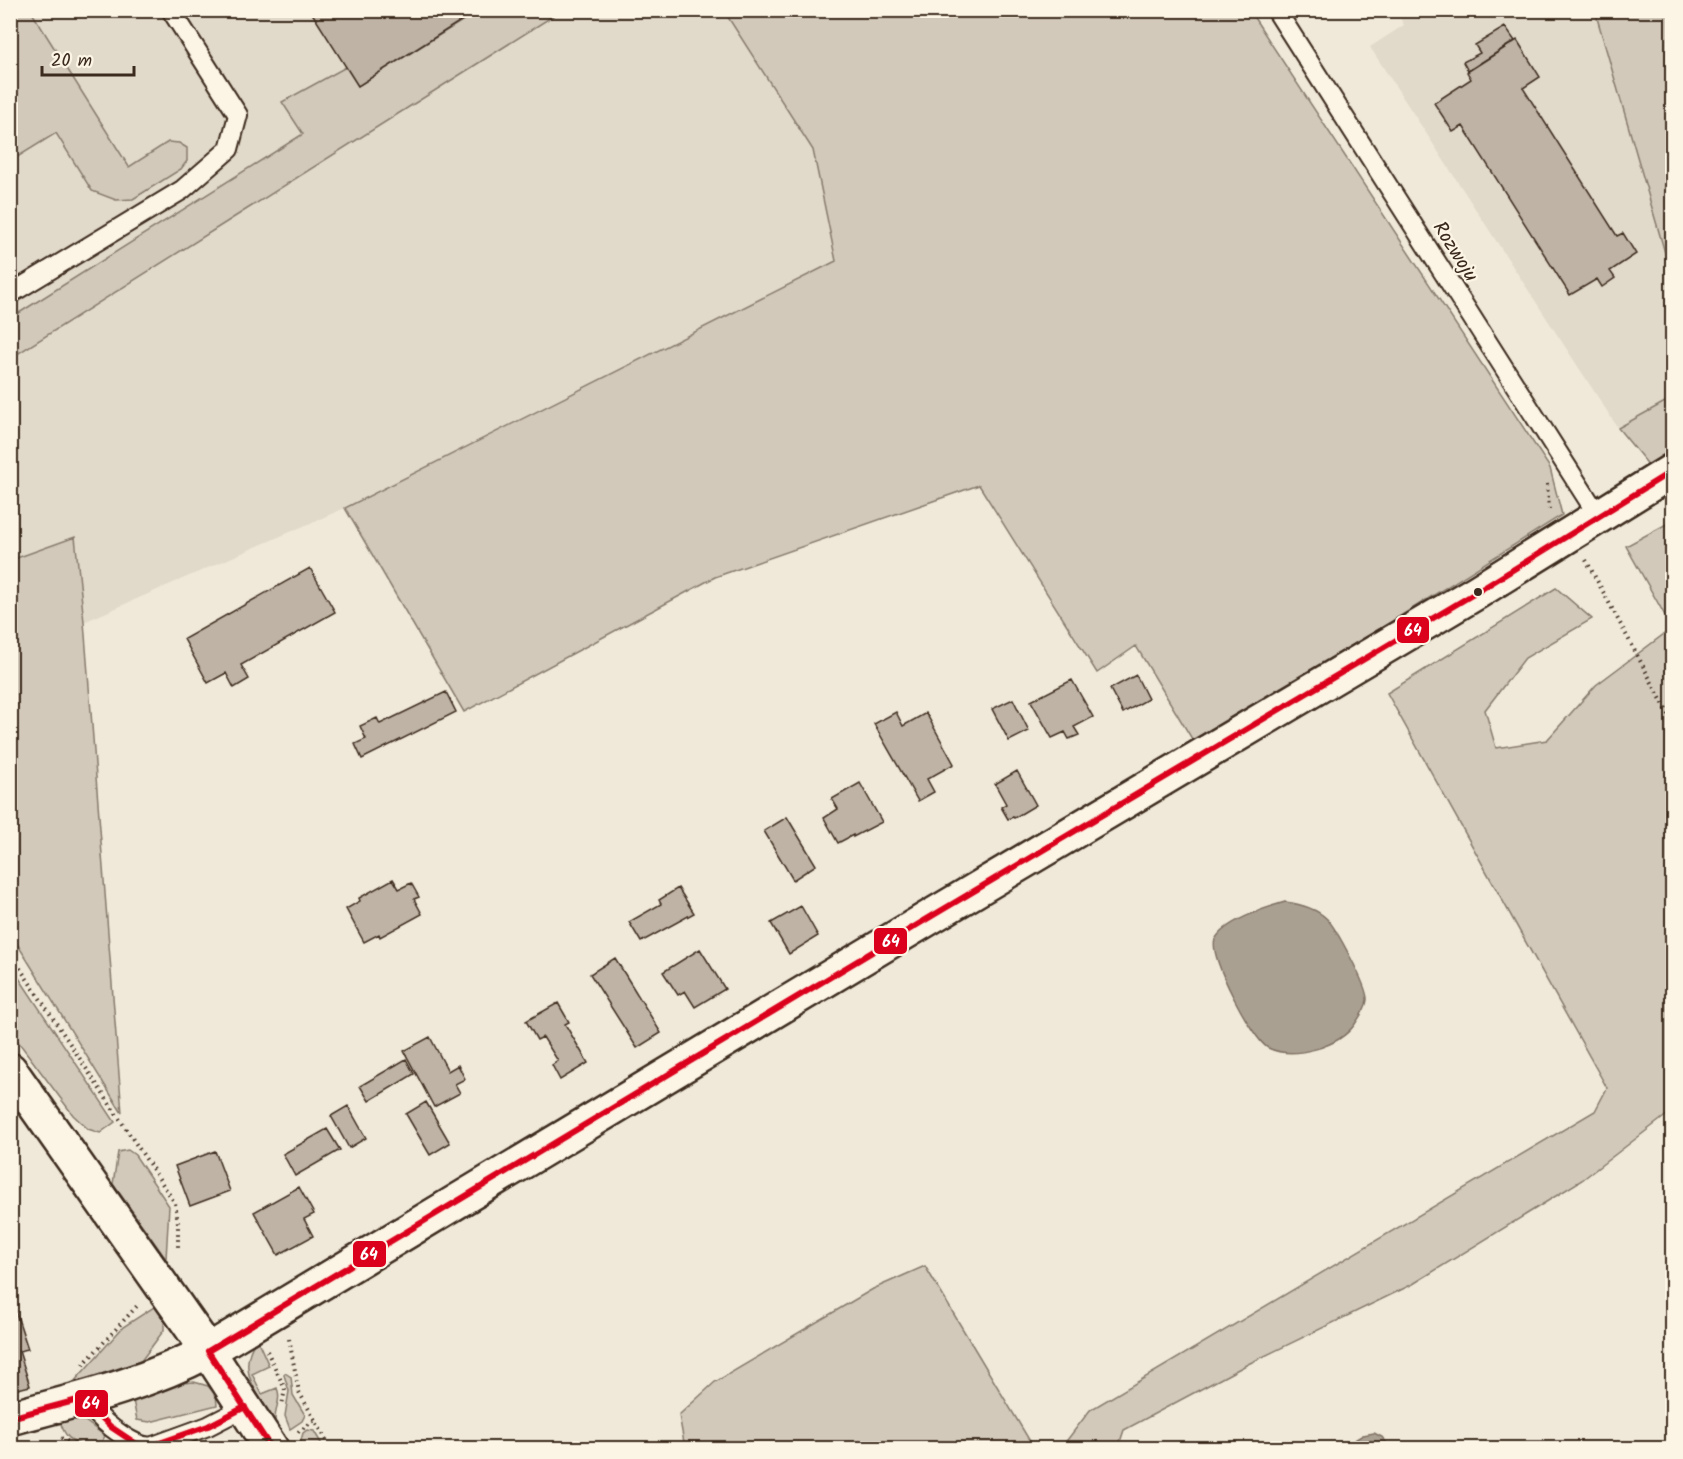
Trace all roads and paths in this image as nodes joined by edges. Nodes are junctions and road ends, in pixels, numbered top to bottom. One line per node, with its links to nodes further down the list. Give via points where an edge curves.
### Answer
1 (171, 10): 3 (lane, via 238,116 229,149 182,190)
2 (1276, 10): 5 (lane, Rozwoju)
3 (10, 294)
4 (1672, 471): 5 (street)
5 (1585, 525): 6 (path); 10 (street)
6 (1672, 720)
7 (10, 953): 9 (path, via 175,1203 177,1250 187,1271)
8 (10, 1070): 9 (street)
9 (163, 1287): 11 (street); 12 (path, via 142,1301)
10 (266, 1315): 11 (street); 14 (path, via 266,1350 285,1389); 19 (path, via 287,1327 299,1392)
11 (208, 1351): 12 (street, via 148,1379); 13 (street)
12 (86, 1382): 13 (lane, via 96,1413 144,1447 208,1426); 15 (street)
13 (245, 1407): 18 (street)
14 (280, 1414)
15 (10, 1418)
16 (57, 1437): 17 (path)
17 (80, 1449)
18 (271, 1449)
19 (331, 1449)

